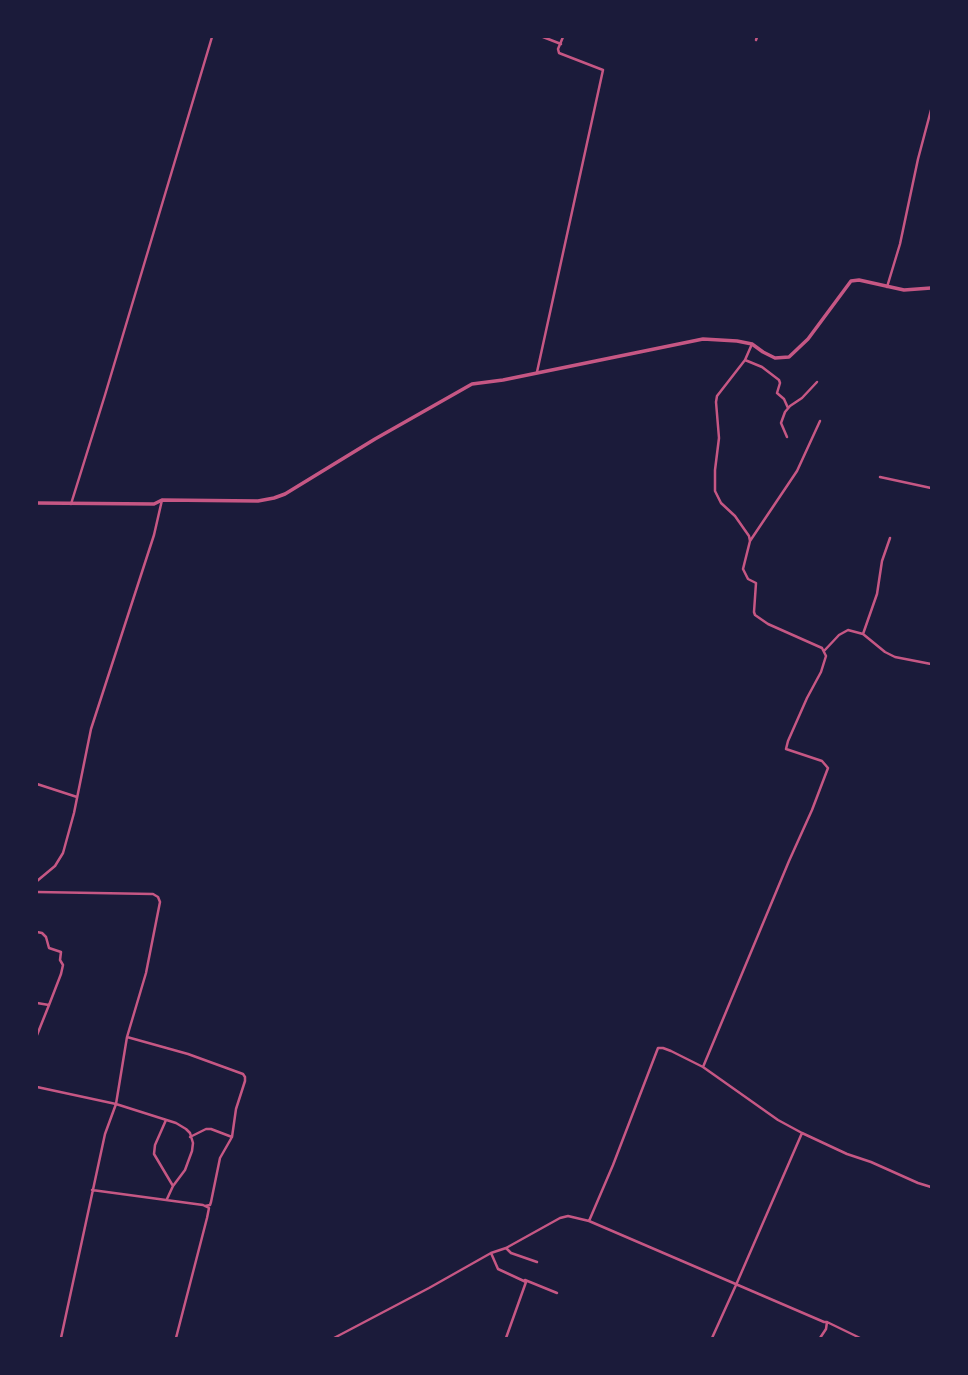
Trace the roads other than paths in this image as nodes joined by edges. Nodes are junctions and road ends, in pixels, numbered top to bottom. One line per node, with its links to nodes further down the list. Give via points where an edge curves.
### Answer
1 (212, 37): 19 (street)
2 (543, 37): 4 (street)
3 (563, 37): 4 (street)
4 (561, 44): 10 (street, via 561,54 603,70)
5 (931, 110): 6 (street)
6 (887, 287): 7 (street); 8 (street, via 851,281 789,357 775,358)
7 (931, 288)
8 (752, 344): 9 (street); 10 (street, via 703,340)
9 (745, 360): 12 (street, via 779,380 776,393); 21 (street, via 717,396 714,480 717,497)
10 (537, 372): 17 (street, via 472,384 274,498)
11 (817, 382): 12 (street)
12 (788, 408): 14 (street, via 782,423)
13 (820, 421): 21 (street, via 797,471)
14 (787, 437)
15 (880, 477): 16 (street)
16 (931, 488)
17 (162, 500): 19 (street, via 154,504); 26 (street, via 91,729)
18 (37, 503): 19 (street)
19 (71, 504)
20 (890, 538): 22 (street)
21 (750, 541): 23 (street, via 743,569 756,583 755,615)
22 (863, 634): 23 (street, via 844,631); 24 (street, via 895,657)
23 (824, 651): 34 (street, via 821,672 786,749 822,761 828,771)
24 (931, 664)
25 (37, 784): 26 (street)
26 (77, 797): 27 (street, via 60,858)
27 (37, 881)
28 (37, 892): 33 (street, via 158,897 148,961)
29 (37, 932): 31 (street, via 46,937 49,947 61,951 61,974)
30 (37, 1003): 31 (street)
31 (49, 1005): 32 (street)
32 (37, 1035)
33 (127, 1037): 36 (street); 40 (street, via 243,1074)
34 (704, 1068): 38 (street); 46 (street, via 658,1048)
35 (37, 1087): 36 (street)
36 (116, 1104): 37 (street); 43 (street)
37 (166, 1120): 39 (street, via 186,1129); 41 (street, via 154,1154)
38 (802, 1133): 42 (street); 51 (street)
39 (190, 1137): 40 (street, via 212,1129); 41 (street, via 192,1151)
40 (232, 1138): 45 (street, via 220,1158 210,1205)
41 (173, 1186): 44 (street)
42 (931, 1187)
43 (92, 1190): 44 (street); 54 (street)
44 (167, 1200): 45 (street)
45 (205, 1206): 55 (street, via 209,1208 207,1218)
46 (589, 1221): 47 (street, via 563,1216); 51 (street)
47 (506, 1248): 48 (street); 49 (street)
48 (491, 1253): 50 (street, via 498,1269); 56 (street)
49 (537, 1262)
50 (525, 1280): 52 (street); 57 (street)
51 (736, 1285): 53 (street); 58 (street)
52 (557, 1293)
53 (827, 1322): 59 (street); 60 (street)
54 (61, 1338)
55 (176, 1338)
56 (334, 1338)
57 (506, 1338)
58 (712, 1338)
59 (820, 1338)
60 (860, 1338)

